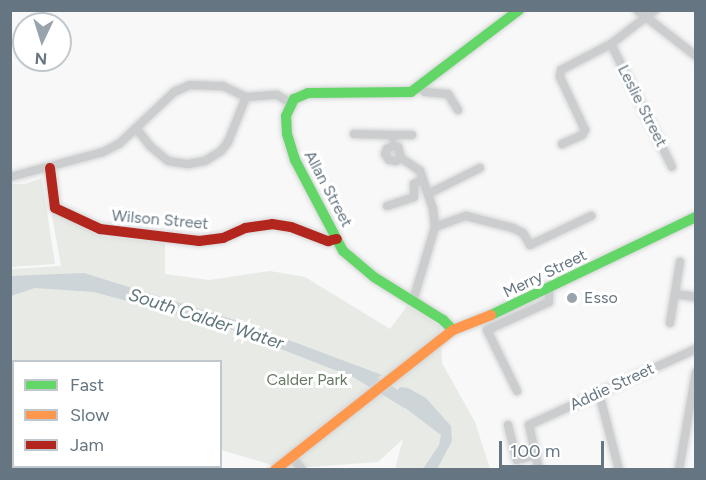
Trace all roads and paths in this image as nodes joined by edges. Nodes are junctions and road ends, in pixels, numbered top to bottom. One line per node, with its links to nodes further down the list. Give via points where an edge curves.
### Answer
1 (519, 10): 7 (street)
2 (637, 10): 4 (street)
3 (655, 10): 4 (street)
4 (647, 18): 5 (street); 6 (street)
5 (611, 44): 15 (street, via 559,72 585,130); 18 (street, Leslie Street)
6 (696, 56)
7 (419, 86): 9 (street, via 401,93 309,93); 10 (street, via 425,92 448,94)
8 (246, 97): 9 (street, via 278,95); 11 (street, via 223,86 190,85 174,92); 11 (street, via 228,142 205,161 168,161)
9 (291, 103): 28 (street, Allan Street, via 285,120 290,148)
10 (458, 110)
11 (136, 128): 19 (street, via 103,153)
12 (354, 134): 13 (street)
13 (393, 135): 14 (street); 16 (street)
14 (411, 135)
15 (562, 144)
16 (393, 146): 17 (street, via 399,149); 17 (street, via 386,152 387,159)
17 (401, 158): 22 (street, via 415,166)
18 (672, 167)
19 (50, 168): 21 (street); 28 (street, Wilson Street, via 55,208 100,229 199,241 272,225 291,227 328,241)
20 (480, 168): 23 (street)
21 (10, 177)
22 (423, 179): 23 (street); 24 (street, via 414,184 414,197)
23 (428, 194): 27 (street)
24 (387, 206)
25 (591, 216): 27 (street, via 530,245 523,233 513,228 466,216)
26 (696, 217): 30 (street, Merry Street)
27 (435, 228): 33 (street)
28 (337, 239): 33 (street, Allan Street, via 343,250 374,277)
29 (680, 262): 31 (street)
30 (549, 288): 35 (street, Merry Street); 38 (street, via 549,302 487,330)
31 (675, 294): 32 (street); 34 (street)
32 (696, 297)
33 (413, 301): 35 (street, Allan Street)
34 (670, 323)
35 (453, 330): 44 (street, Merry Street)
36 (696, 349): 39 (street, Addie Street)
37 (696, 372): 41 (street)
38 (516, 391)
39 (600, 393): 43 (street, Addie Street, via 529,425); 48 (street)
40 (508, 425): 43 (street, via 517,460)
41 (686, 433): 42 (street); 49 (street)
42 (696, 436)
43 (536, 455): 47 (street)
44 (293, 458): 45 (street); 46 (street)
45 (275, 470)
46 (302, 470)
47 (538, 470)
48 (619, 470)
49 (679, 470)

